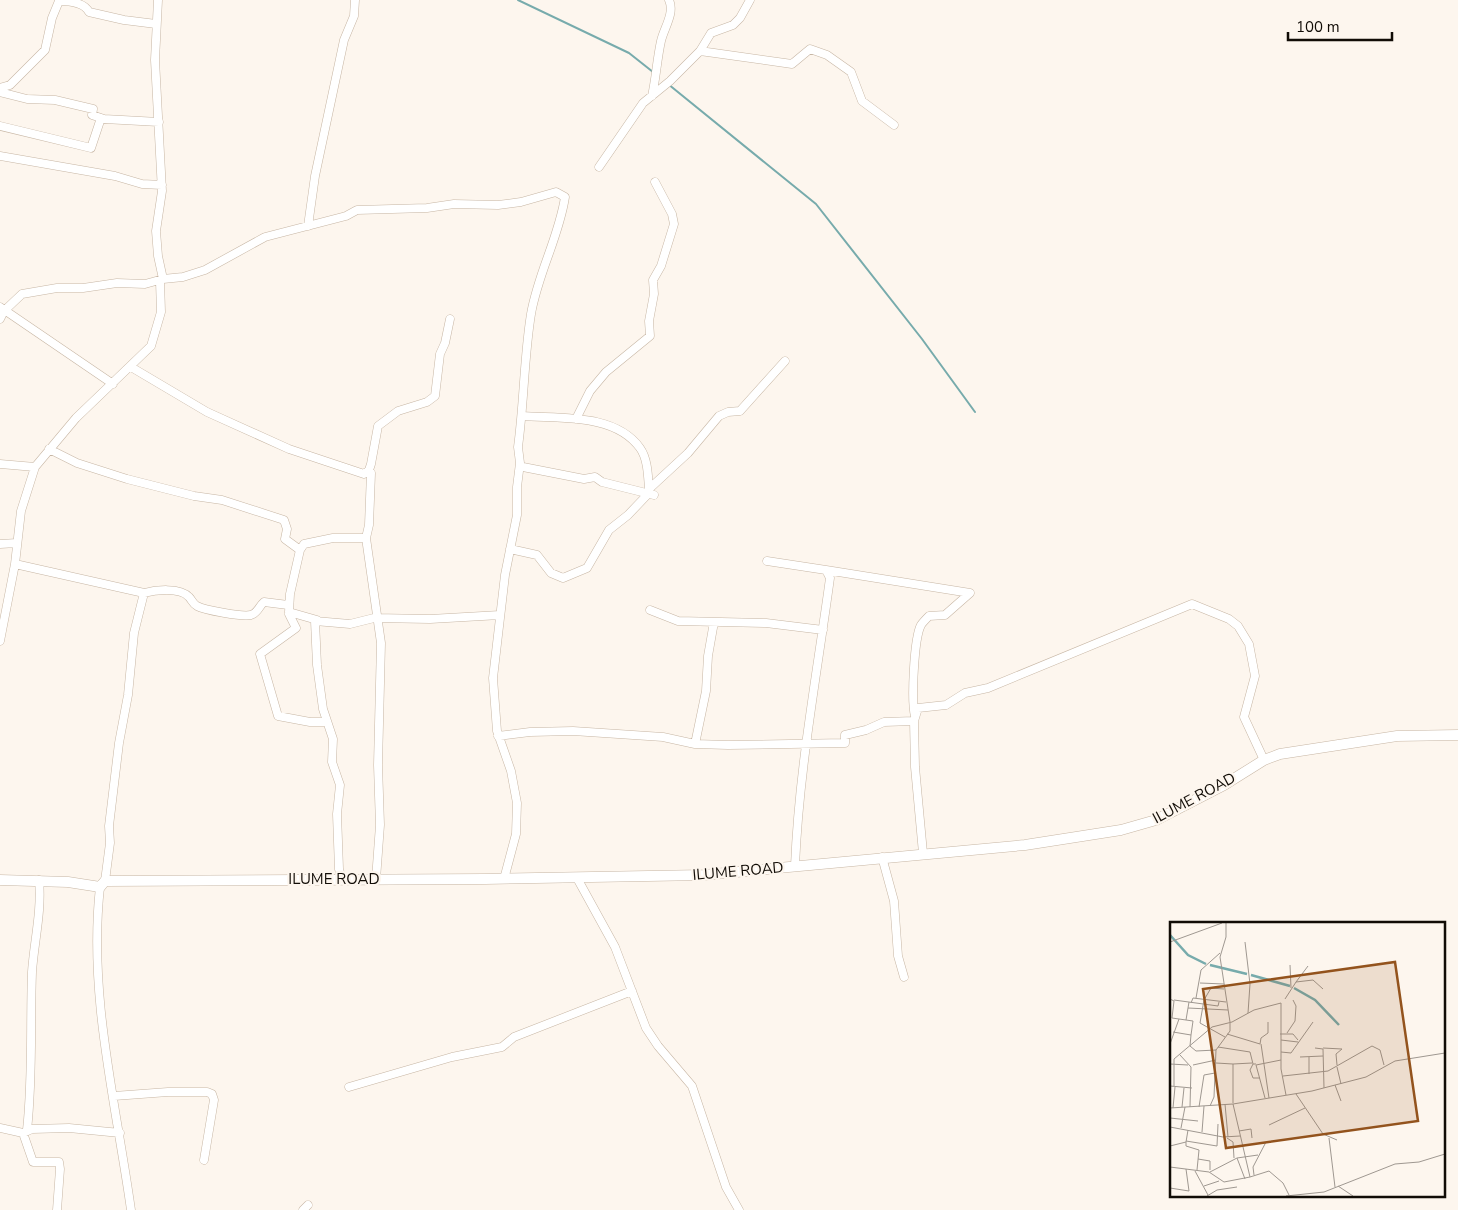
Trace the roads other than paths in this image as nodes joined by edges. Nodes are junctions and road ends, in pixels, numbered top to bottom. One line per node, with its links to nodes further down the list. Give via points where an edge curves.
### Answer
1 (158, 0): 5 (street)
2 (355, 0): 18 (street, via 354,16 344,40 315,176)
3 (669, 0): 9 (street, via 670,15 661,42)
4 (750, 0): 6 (street, via 740,18 733,25 711,33)
5 (156, 24): 7 (street, via 107,17 89,12 80,4 59,0 45,50 10,85); 11 (street)
6 (700, 51): 9 (street); 12 (street, via 792,64 810,49 827,54 851,72 862,101)
7 (0, 88)
8 (0, 92): 10 (street, via 93,109 92,115)
9 (652, 96): 15 (street, via 642,103)
10 (101, 118): 11 (street); 13 (street, via 91,148)
11 (159, 122): 17 (street)
12 (894, 125)
13 (0, 126)
14 (0, 156): 17 (street, via 142,184)
15 (598, 166)
16 (655, 182): 27 (street, via 674,224 661,266 653,280 650,336 606,372 590,391)
17 (162, 185): 19 (street, via 156,231)
18 (308, 226): 19 (street, via 264,237 205,270 183,278); 26 (street, via 357,210 454,204 498,205 556,192 563,194 561,222 541,271 531,314)
19 (162, 280): 20 (street, via 22,294); 24 (street, via 159,324 151,346)
20 (2, 309): 21 (street); 25 (street)
21 (0, 319)
22 (450, 319): 24 (street, via 440,354 435,396 427,402 398,411 378,426 369,470 364,474 288,449 207,412)
23 (785, 362): 33 (street, via 740,411 719,416)
24 (131, 367): 25 (street)
25 (113, 384): 28 (street, via 76,418)
26 (522, 416): 27 (street); 37 (street, via 517,515)
27 (576, 419): 33 (street, via 608,425 640,448)
28 (49, 449): 30 (street); 38 (street, via 77,463 126,480 222,500 280,518 286,523 285,540)
29 (0, 464): 30 (street)
30 (35, 467): 35 (street, via 22,511)
31 (524, 467): 33 (street, via 584,479 595,477 602,482)
32 (371, 473): 34 (street)
33 (650, 493): 37 (street, via 609,530 587,568 572,575 555,576 537,555)
34 (366, 538): 38 (street, via 333,538 304,544); 47 (street)
35 (17, 543): 36 (street); 40 (street)
36 (0, 544)
37 (510, 549): 46 (street)
38 (300, 550): 43 (street)
39 (767, 561): 41 (street)
40 (15, 564): 42 (street); 51 (street)
41 (826, 570): 50 (street, via 830,578); 52 (street, via 970,593 945,615 929,616 921,625 911,703)
42 (144, 593): 43 (street, via 155,590 182,593 203,609 241,615 257,612 264,602); 68 (street, via 134,633)
43 (288, 605): 45 (street)
44 (650, 610): 49 (street, via 678,621)
45 (289, 614): 48 (street); 53 (street, via 296,628 260,654 278,716)
46 (500, 615): 47 (street); 55 (street, via 493,678)
47 (378, 618): 48 (street, via 350,624); 63 (street, via 382,656 378,765 380,825)
48 (317, 620): 53 (street, via 314,623 317,665)
49 (714, 622): 50 (street, via 766,623); 56 (street, via 706,691)
50 (823, 630): 57 (street)
51 (0, 641)
52 (914, 719): 57 (street, via 884,722 845,734 845,743); 58 (street, via 918,708 946,705 965,693 988,688 1192,604 1238,626 1249,644 1255,676 1244,717); 59 (street)
53 (326, 722): 67 (street, via 333,739 332,762 340,785 337,814)
54 (1458, 735): 58 (street, ILUME ROAD, via 1397,736 1348,742 1280,754)
55 (498, 736): 56 (street, via 573,731 663,737); 64 (street, via 517,803 516,834)
56 (695, 744): 57 (street)
57 (806, 745): 61 (street)
58 (1264, 760): 59 (street, ILUME ROAD, via 1198,799 1139,826 1025,844)
59 (923, 853): 60 (street, ILUME ROAD)
60 (882, 857): 61 (street, ILUME ROAD); 69 (street, via 894,901 898,956)
61 (795, 866): 62 (street, ILUME ROAD, via 704,875)
62 (577, 878): 64 (street, ILUME ROAD); 70 (street, via 615,947)
63 (376, 879): 64 (street, ILUME ROAD); 67 (street, ILUME ROAD)
64 (504, 879)
65 (0, 880): 66 (street, ILUME ROAD)
66 (39, 880): 68 (street, ILUME ROAD); 74 (street, via 32,973 32,1072)
67 (342, 880): 68 (street, ILUME ROAD)
68 (103, 884): 72 (street, via 96,944 99,996)
69 (904, 977)
70 (632, 991): 71 (street, via 514,1037 502,1047 452,1057); 79 (street, via 646,1028 692,1086 726,1187)
71 (349, 1087)
72 (114, 1096): 75 (street); 76 (street, via 168,1092 212,1094 214,1100)
73 (0, 1128): 74 (street)
74 (25, 1131): 75 (street, via 69,1128); 77 (street, via 33,1162 59,1162)
75 (120, 1133): 78 (street)
76 (204, 1160)
77 (57, 1210)
78 (131, 1210)
79 (739, 1210)

